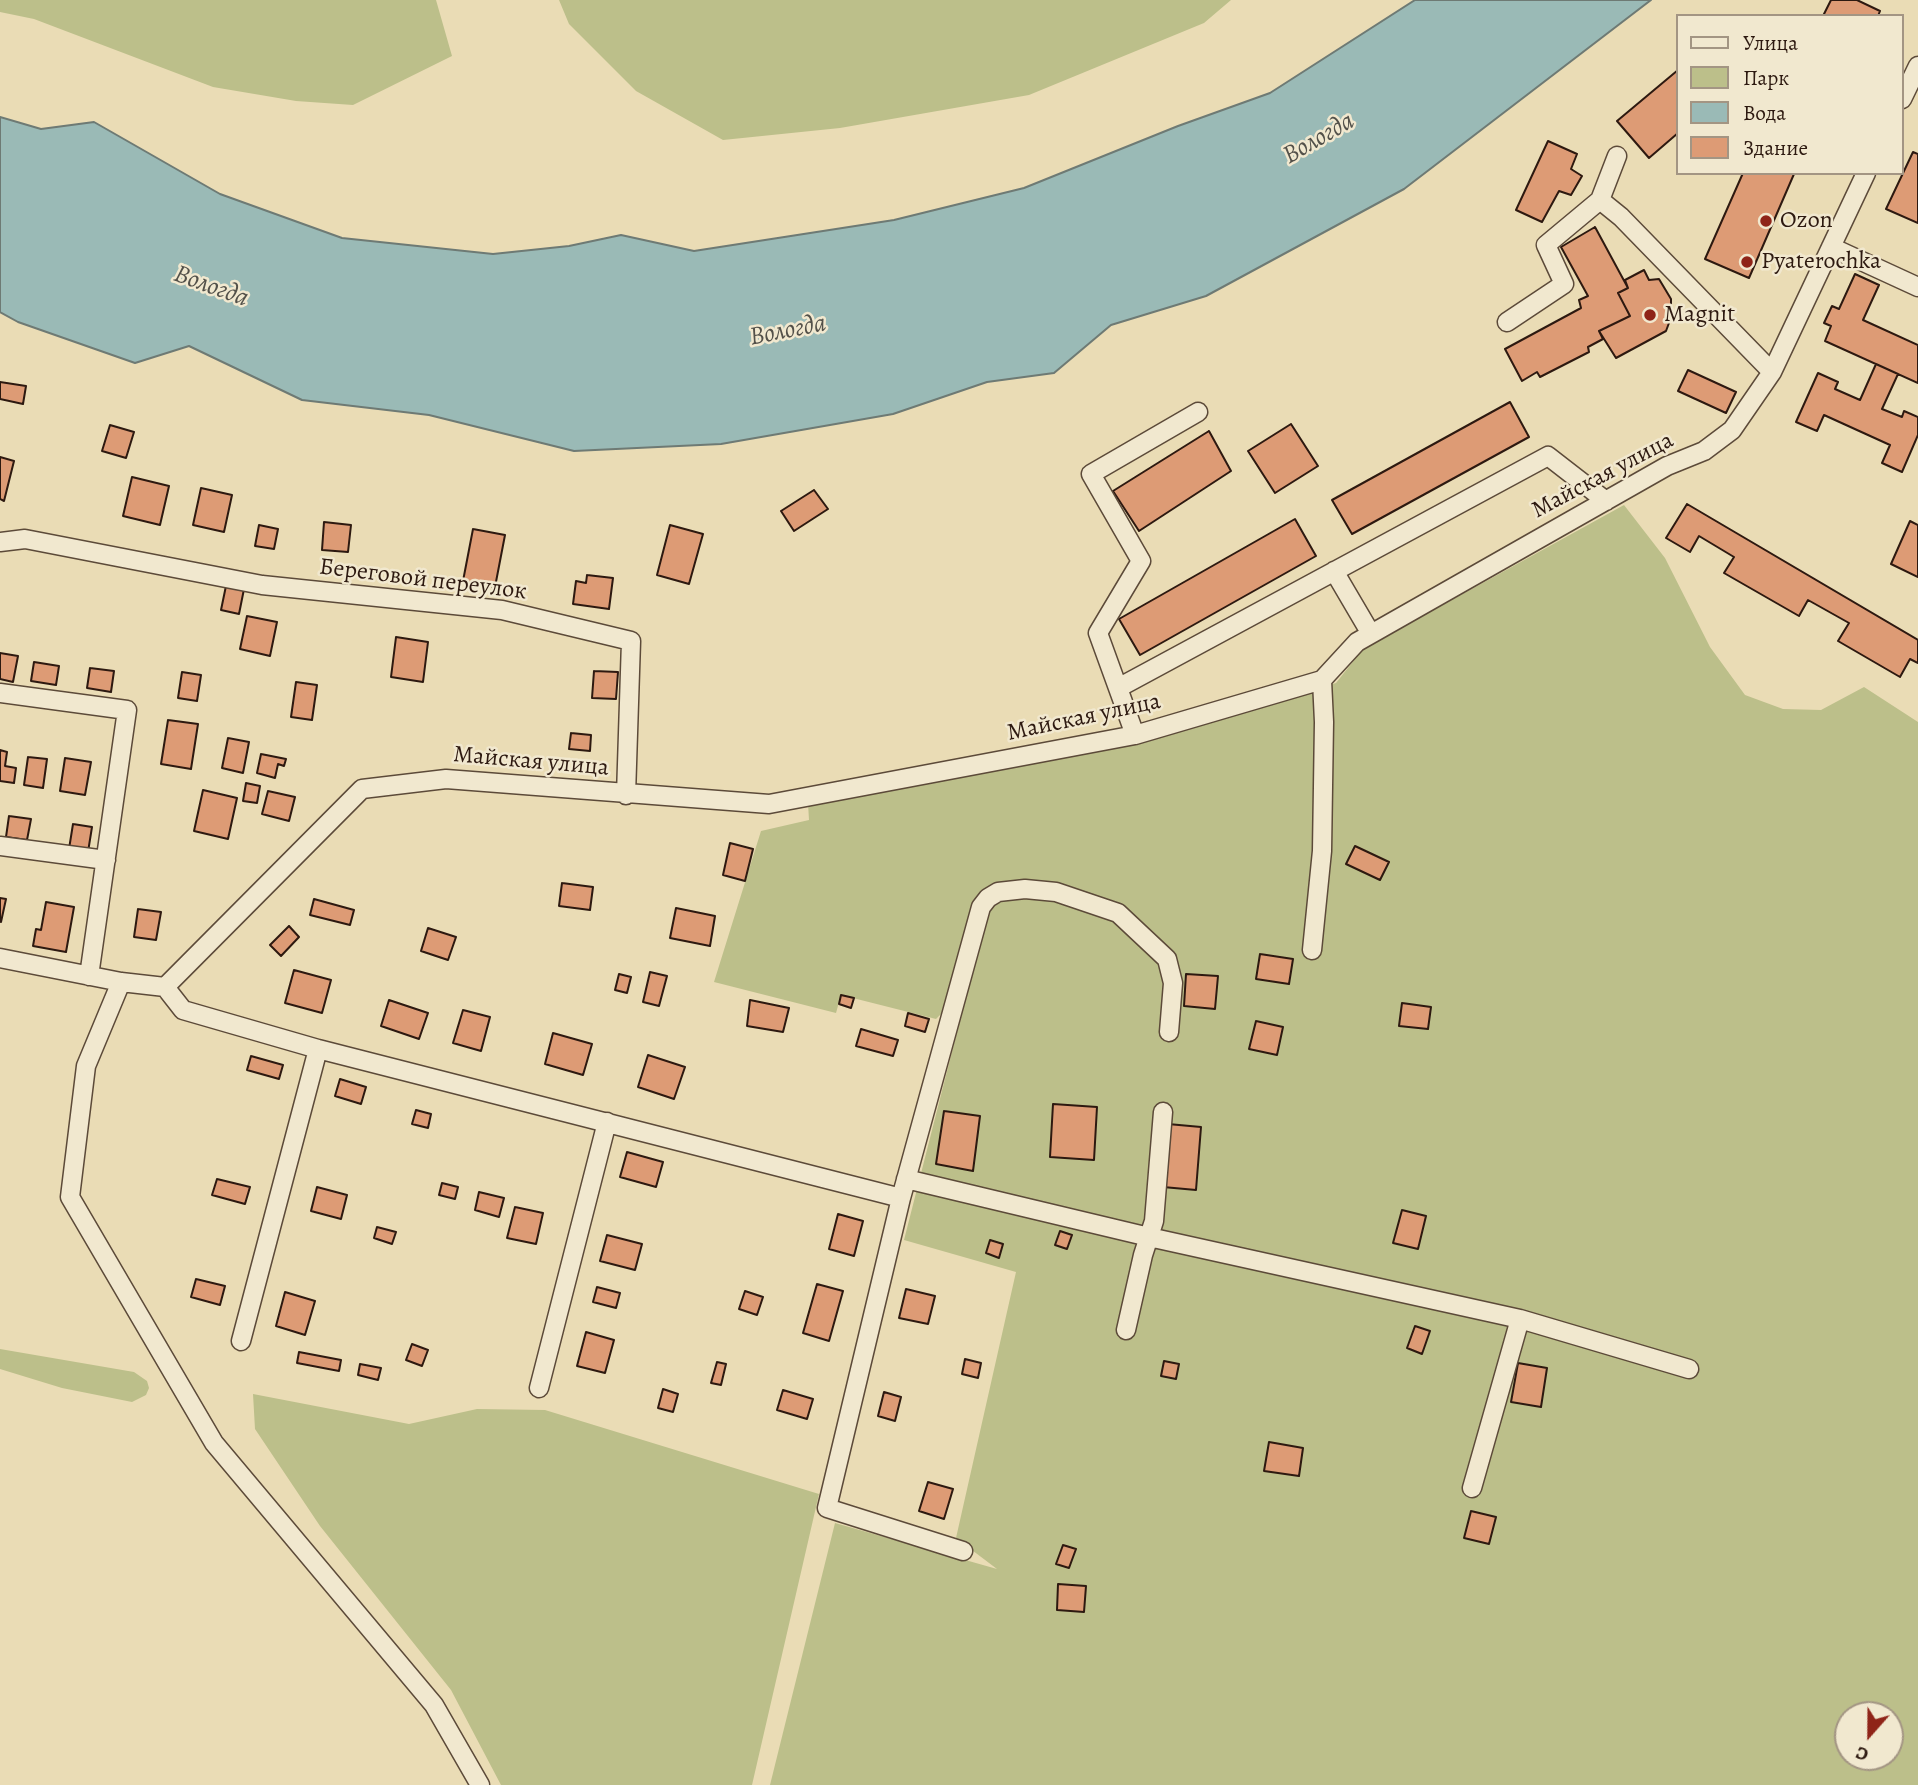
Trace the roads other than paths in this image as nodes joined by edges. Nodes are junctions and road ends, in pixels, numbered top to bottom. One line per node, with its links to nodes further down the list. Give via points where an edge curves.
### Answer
1 (1918, 66): 2 (street)
2 (1904, 95)
3 (1617, 156): 5 (street)
4 (1866, 175): 6 (street, Майская улица)
5 (1600, 200): 8 (street, via 1546,245 1564,284); 9 (street)
6 (1831, 247): 7 (street); 9 (street, Майская улица)
7 (1918, 287)
8 (1507, 322)
9 (1772, 372): 11 (street, Майская улица, via 1723,437)
10 (1198, 412): 16 (street, via 1091,474 1140,561 1098,633)
11 (1606, 501): 13 (street, via 1548,456); 14 (street, Майская улица)
12 (0, 542): 19 (street, Береговой переулок, via 25,539 262,585 502,610 631,641)
13 (1334, 571): 14 (street); 16 (street)
14 (1371, 634): 15 (street, Майская улица, via 1357,642)
15 (1322, 680): 18 (street, Майская улица); 22 (street, via 1322,851)
16 (1118, 688): 18 (street)
17 (0, 693): 21 (street, via 127,710)
18 (1135, 735): 19 (street, Майская улица, via 769,804)
19 (626, 795): 26 (street, Майская улица, via 446,779 362,789)
20 (0, 846): 21 (street)
21 (106, 860): 24 (street)
22 (1311, 950)
23 (0, 958): 24 (street)
24 (89, 975): 25 (street)
25 (121, 982): 26 (street); 41 (street, via 86,1066 71,1197 214,1443 434,1704)
26 (165, 987): 28 (street, via 183,1010)
27 (1169, 1032): 31 (street, via 1173,983 1167,959 1118,913 1056,892 998,892 981,906)
28 (318, 1049): 30 (street); 36 (street)
29 (1163, 1112): 33 (street)
30 (607, 1122): 32 (street); 38 (street)
31 (906, 1179): 32 (street); 33 (street)
32 (901, 1198): 40 (street, via 827,1508)
33 (1149, 1237): 34 (street); 35 (street)
34 (1520, 1319): 37 (street); 39 (street)
35 (1126, 1330)
36 (241, 1342)
37 (1689, 1369)
38 (539, 1388)
39 (1472, 1488)
40 (963, 1551)
41 (480, 1785)

